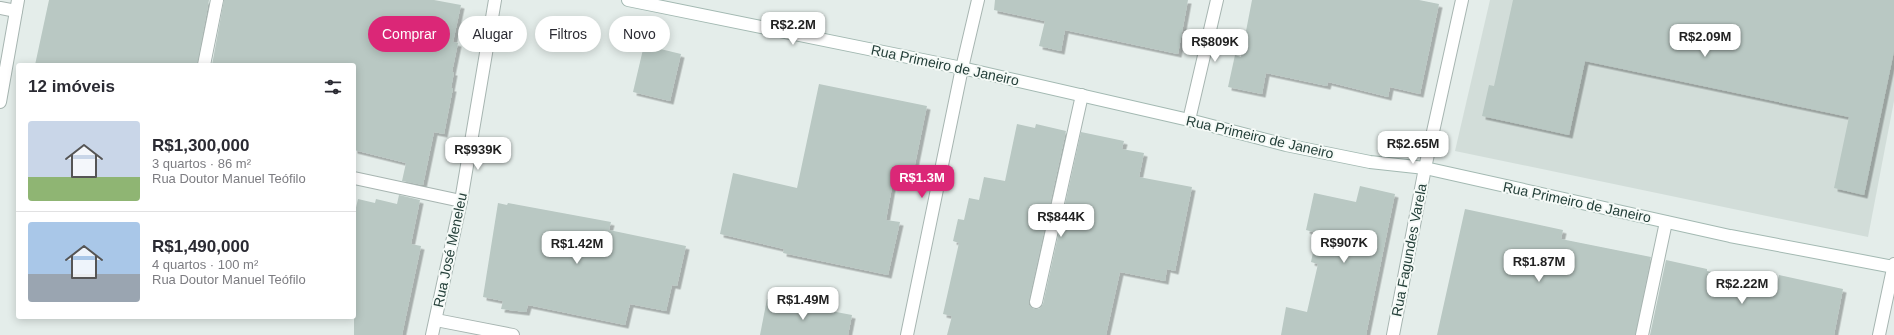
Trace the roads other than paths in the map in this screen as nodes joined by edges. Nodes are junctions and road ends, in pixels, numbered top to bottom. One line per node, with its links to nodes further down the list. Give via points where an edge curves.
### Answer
1 (217, 0): 9 (street)
2 (495, 0): 16 (street, Rua José Meneleu)
3 (628, 0): 10 (street, Rua Primeiro de Janeiro)
4 (978, 0): 10 (street)
5 (1218, 0): 13 (street)
6 (1462, 0): 14 (street, Rua Fagundes Varela)
7 (17, 5): 8 (street); 12 (street)
8 (0, 8)
9 (204, 63)
10 (962, 68): 11 (street, Rua Primeiro de Janeiro); 23 (street)
11 (1082, 95): 13 (street, Rua Primeiro de Janeiro); 19 (street)
12 (0, 102)
13 (1189, 120): 14 (street, Rua Primeiro de Janeiro, via 1286,145 1370,162)
14 (1425, 168): 17 (street, Rua Primeiro de Janeiro); 24 (street, Rua Fagundes Varela)
15 (356, 178): 16 (street)
16 (461, 201): 20 (street, Rua José Meneleu)
17 (1666, 222): 18 (street, Rua Primeiro de Janeiro); 25 (street)
18 (1894, 266): 26 (street)
19 (1036, 302)
20 (436, 320): 21 (street, Rua José Meneleu); 22 (street)
21 (432, 335)
22 (513, 335)
23 (907, 335)
24 (1392, 335)
25 (1642, 335)
26 (1879, 335)

